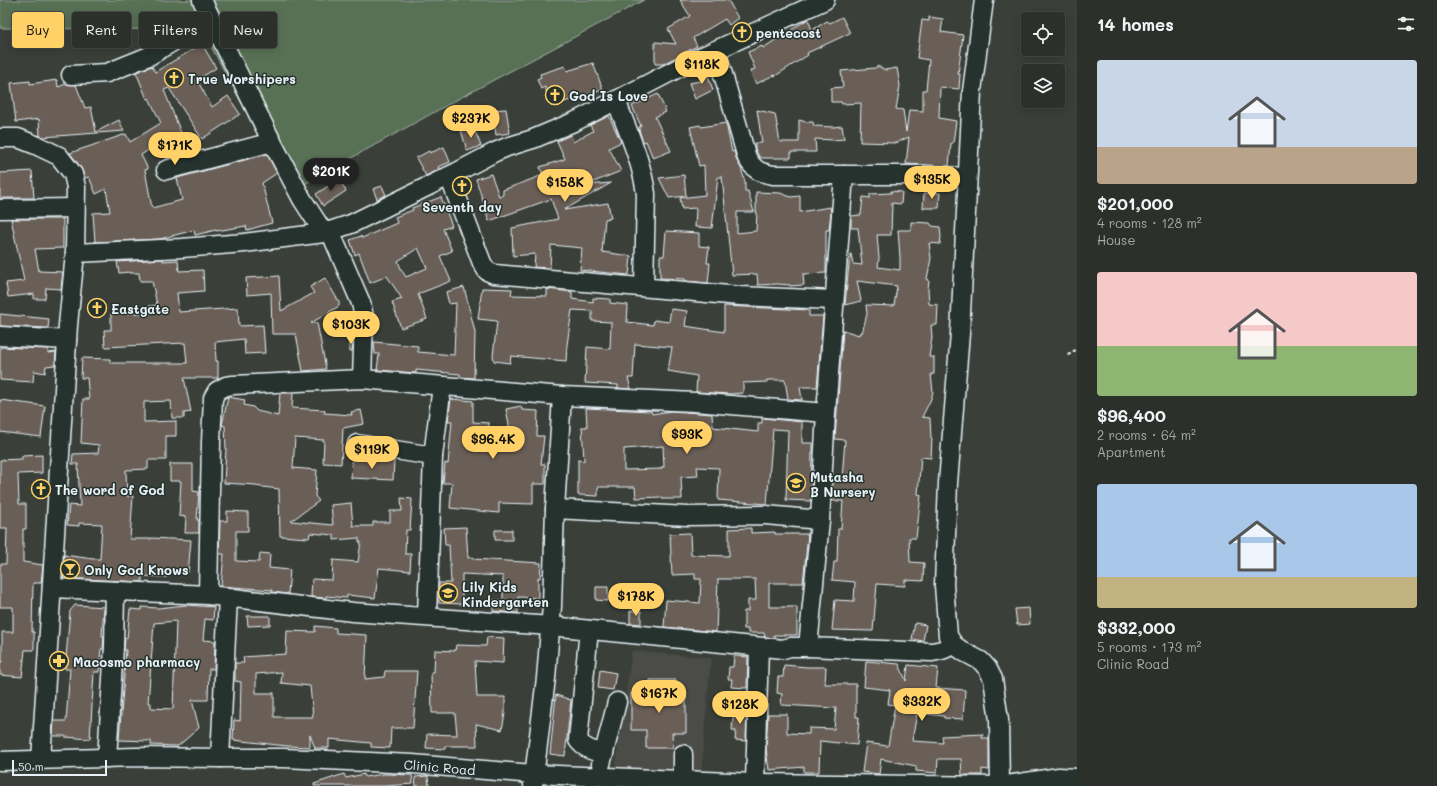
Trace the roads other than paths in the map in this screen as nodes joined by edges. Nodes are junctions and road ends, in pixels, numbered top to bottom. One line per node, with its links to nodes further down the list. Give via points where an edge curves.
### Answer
1 (202, 0): 4 (street)
2 (825, 0): 7 (street)
3 (984, 0): 15 (street, via 972,91)
4 (208, 12)
5 (212, 20): 11 (street)
6 (162, 48): 8 (street, via 107,73)
7 (716, 50): 9 (street); 13 (street, via 752,168 773,175)
8 (71, 75)
9 (616, 100): 14 (street, via 576,121 495,152); 20 (street, via 643,172 645,185)
10 (0, 138): 16 (street, via 18,138 59,156 73,174 76,187)
11 (272, 142): 12 (street); 18 (street, via 302,200)
12 (166, 170)
13 (844, 175): 15 (street); 21 (street)
14 (449, 176): 18 (street, via 351,224); 20 (street, via 482,263 494,274)
15 (967, 177): 39 (street, via 944,585 948,636)
16 (75, 208): 17 (street); 19 (street)
17 (0, 209)
18 (327, 232): 19 (street, via 244,243); 24 (street, via 361,304 364,318)
19 (75, 253): 23 (street)
20 (644, 287): 21 (street, via 740,296)
21 (834, 300): 27 (street)
22 (0, 336): 23 (street)
23 (67, 340): 32 (street)
24 (362, 379): 25 (street); 34 (street, via 233,385 217,391 213,398 211,435)
25 (442, 386): 26 (street); 29 (street)
26 (562, 396): 27 (street, via 695,402); 30 (street)
27 (826, 413): 31 (street)
28 (357, 444): 29 (street)
29 (433, 456): 36 (street)
30 (554, 509): 31 (street, via 687,516 766,515); 37 (street)
31 (820, 520): 41 (street)
32 (52, 588): 33 (street); 47 (street)
33 (115, 591): 34 (street); 45 (street)
34 (208, 595): 35 (street)
35 (228, 597): 36 (street, via 353,612); 46 (street)
36 (427, 616): 37 (street)
37 (551, 626): 38 (street); 51 (street)
38 (589, 630): 40 (street); 43 (street, via 578,740 581,745)
39 (954, 645): 41 (street, via 932,652); 55 (street, via 981,661 993,679 999,720)
40 (759, 647): 41 (street); 53 (street)
41 (808, 647)
42 (617, 702): 43 (street)
43 (604, 754): 49 (street)
44 (684, 754): 52 (street)
45 (107, 758): 46 (street, Clinic Road); 47 (street, Clinic Road)
46 (220, 758): 51 (street, Clinic Road, via 412,764)
47 (41, 760): 48 (street, Clinic Road)
48 (0, 762)
49 (598, 777): 51 (street, Clinic Road); 52 (street, Clinic Road)
50 (1077, 778): 54 (street, Clinic Road, via 1059,777)
51 (533, 780)
52 (683, 781): 53 (street, Clinic Road)
53 (755, 783): 55 (street, Clinic Road)
54 (1040, 783): 55 (street, Clinic Road)
55 (1000, 786)

